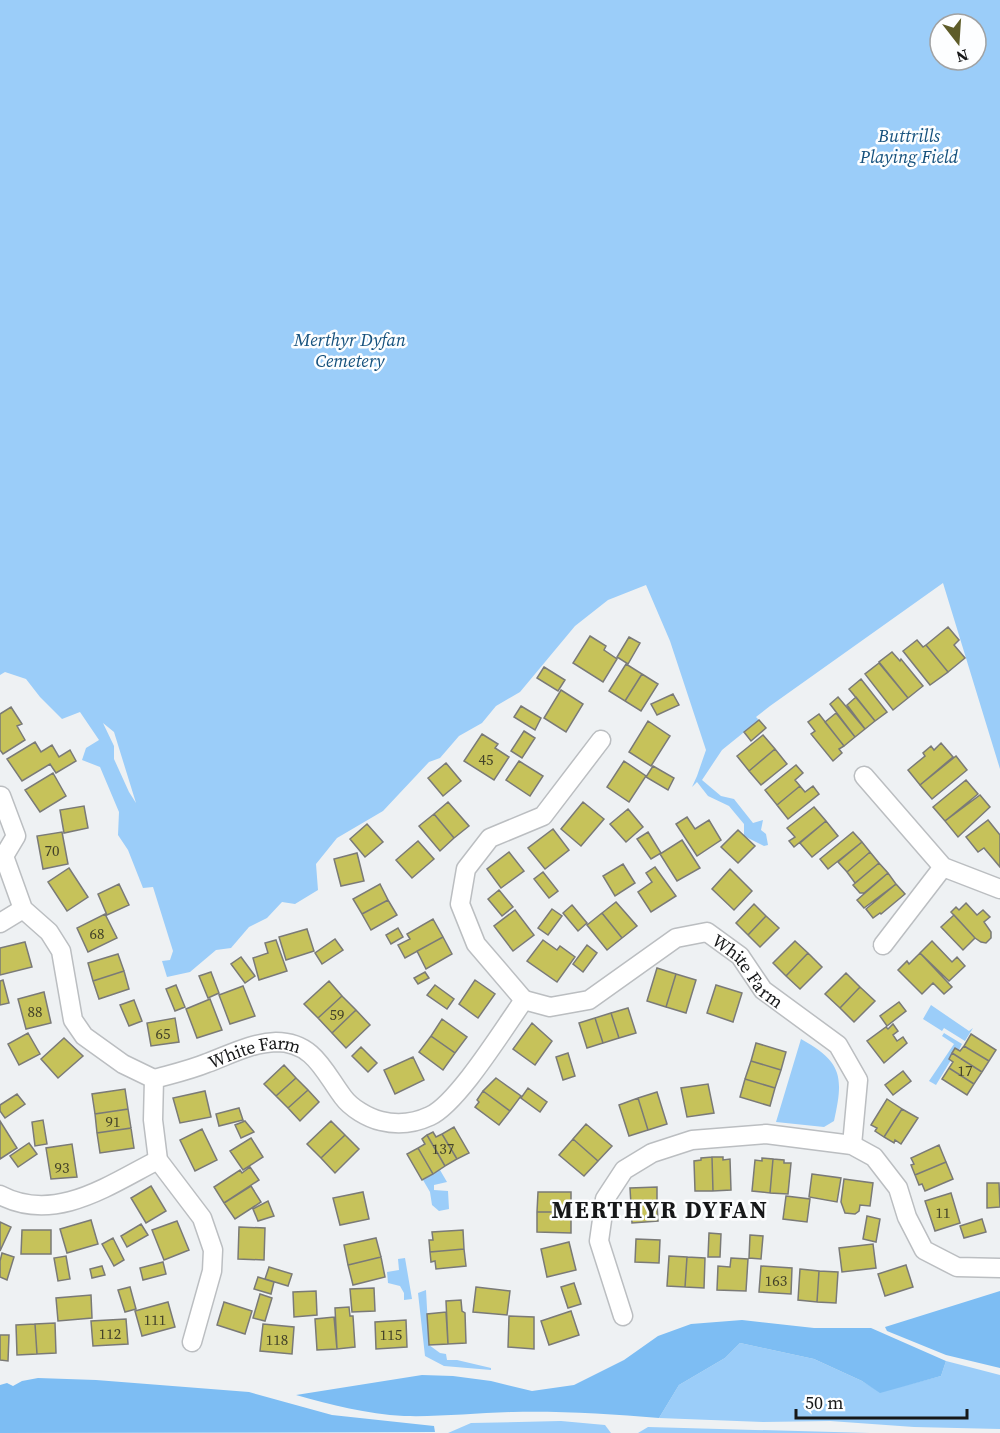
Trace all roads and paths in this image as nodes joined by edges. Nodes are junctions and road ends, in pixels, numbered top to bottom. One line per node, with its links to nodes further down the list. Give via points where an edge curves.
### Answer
1 (601, 740): 10 (street, via 543,816 490,838 466,869 460,904 476,944)
2 (864, 776): 5 (street)
3 (1, 796): 4 (street, via 16,836)
4 (2, 856): 7 (street)
5 (943, 867): 6 (street); 9 (street)
6 (1000, 889)
7 (23, 909): 8 (street); 11 (street, via 49,932 61,951 73,1020 84,1036 123,1064)
8 (0, 923)
9 (884, 945)
10 (524, 1000): 11 (street, White Farm, via 443,1107 429,1117 401,1124 376,1120 361,1112 344,1098 316,1058 300,1048 277,1042 243,1048); 12 (street, White Farm, via 550,1007 589,1000 676,938 707,932 740,956 763,990 838,1045 858,1080)
11 (154, 1079): 13 (street, via 153,1120)
12 (852, 1145): 15 (street, via 874,1157 898,1188 924,1250 957,1267); 16 (street, via 766,1134 692,1140 652,1153 624,1170 605,1199 599,1240)
13 (158, 1160): 14 (street, via 92,1194 63,1204 34,1207); 17 (street, via 202,1218 213,1250 212,1271)
14 (0, 1195)
15 (1000, 1268)
16 (622, 1316)
17 (192, 1342)

